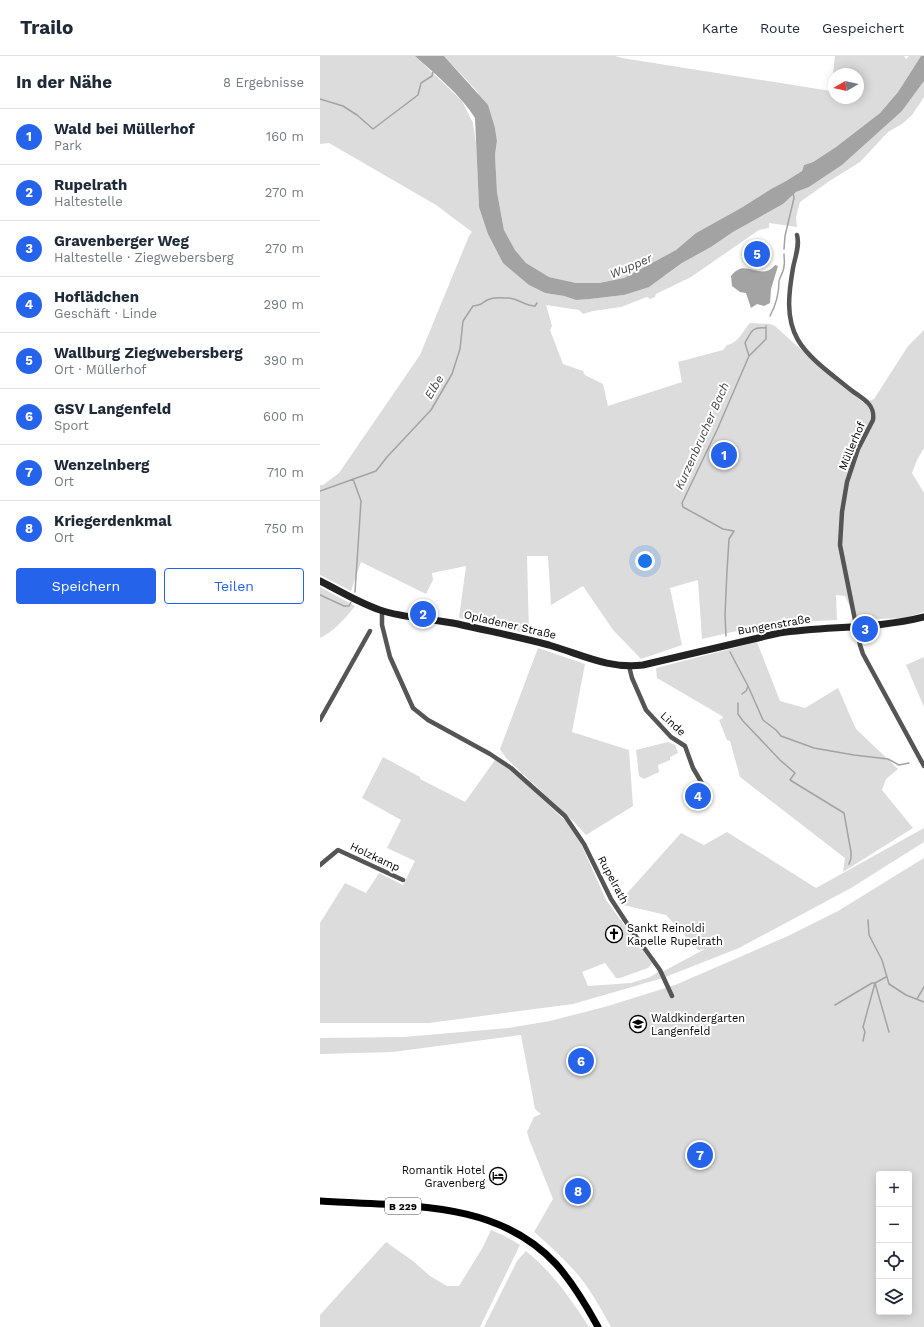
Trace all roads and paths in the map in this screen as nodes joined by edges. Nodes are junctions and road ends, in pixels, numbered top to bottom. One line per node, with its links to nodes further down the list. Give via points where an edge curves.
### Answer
1 (797, 235): 5 (street, Müllerhof, via 798,248 789,303 791,322 798,340 825,370 868,403 874,415 858,449 847,482 842,512 840,545)
2 (320, 581): 3 (main road, Opladener Straße)
3 (382, 611): 8 (main road, Opladener Straße, via 440,620 547,645 609,664); 14 (street, Rupelrath, via 382,625 390,656 413,708 428,720 511,768 565,816 584,844 611,899 660,970)
4 (924, 617): 5 (main road, Bungenstraße)
5 (855, 626): 7 (main road, Bungenstraße, via 779,633); 10 (street, Müllerhof, via 863,654)
6 (370, 631): 9 (street)
7 (698, 652): 8 (main road, Opladener Straße)
8 (629, 666): 11 (street, Linde, via 646,710 671,737 685,746 693,768)
9 (320, 720)
10 (924, 766)
11 (707, 792)
12 (320, 865): 13 (street, Holzkamp, via 338,850)
13 (403, 880)
14 (672, 996)
15 (320, 1201): 16 (main road, B 229, via 424,1207 462,1212 501,1225 544,1252 578,1292)
16 (598, 1327)

